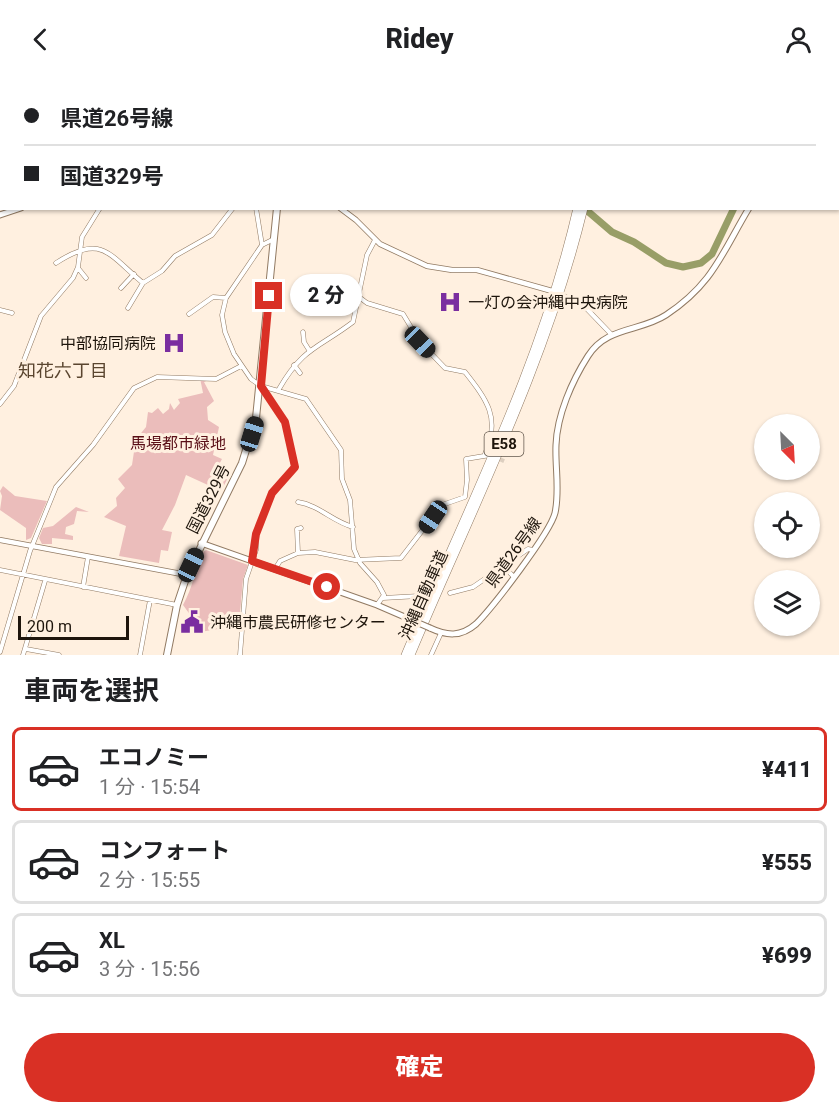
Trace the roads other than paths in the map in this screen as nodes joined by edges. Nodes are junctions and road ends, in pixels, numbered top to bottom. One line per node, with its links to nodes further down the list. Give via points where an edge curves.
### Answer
1 (99, 210): 15 (street, via 86,228)
2 (231, 210): 20 (street, via 212,235 175,256 162,271)
3 (256, 210): 14 (street)
4 (277, 210): 12 (highway, 国道329号)
5 (343, 210): 13 (street)
6 (578, 210): 11 (highway, 沖縄自動車道 / E58)
7 (583, 210): 11 (highway, 沖縄自動車道 / E58)
8 (748, 210): 31 (main road, 県道26号線, via 720,262 687,299 658,320)
9 (6, 211): 10 (main road)
10 (0, 215)
11 (576, 227): 72 (highway, 沖縄自動車道 / E58, via 508,422); 73 (highway, 沖縄自動車道 / E58, via 550,324 509,433)
12 (273, 239): 14 (street); 36 (highway, 国道329号)
13 (375, 240): 22 (street, via 428,266 477,270); 24 (street, via 368,252)
14 (262, 245): 25 (street)
15 (81, 248): 16 (street); 17 (street); 18 (street, via 110,253)
16 (56, 263)
17 (78, 267): 19 (street); 38 (street, via 68,286 41,316 17,380)
18 (134, 274): 20 (street); 21 (street)
19 (86, 278)
20 (143, 283): 26 (street)
21 (121, 288)
22 (552, 291)
23 (564, 296): 31 (street, via 586,308)
24 (359, 297): 32 (street, via 353,322); 49 (street, via 403,314 420,342 445,368 465,372 490,408 492,436 488,454 466,459 465,497 442,505 401,558)
25 (226, 298): 29 (street, via 213,297); 34 (street, via 222,315 225,332)
26 (128, 308)
27 (0, 310): 28 (street)
28 (12, 313)
29 (189, 314)
30 (303, 332): 32 (street)
31 (611, 334): 45 (main road, 県道26号線, via 588,357 565,404 556,437 555,514)
32 (309, 350): 33 (street)
33 (294, 365): 35 (street); 37 (street)
34 (241, 366): 36 (street); 44 (street, via 216,379 157,377 138,385 93,445 62,478)
35 (300, 373)
36 (261, 386): 37 (street); 43 (highway, 国道329号, via 247,450); 48 (street, via 285,422 295,467 272,493 256,534)
37 (279, 389): 40 (street, via 310,402 341,450 342,479 350,500)
38 (0, 404)
39 (298, 502): 40 (street, via 311,504)
40 (353, 527): 49 (street)
41 (301, 528): 46 (street, via 297,529)
42 (0, 540): 44 (street)
43 (201, 543): 48 (main road); 53 (highway, 国道329号)
44 (32, 547): 47 (street); 55 (street)
45 (533, 550): 50 (street, via 528,549); 54 (main road, 県道26号線)
46 (298, 553): 49 (street, via 315,552); 51 (street, via 280,561)
47 (88, 557): 53 (street); 57 (street)
48 (252, 561): 51 (main road); 71 (street, via 246,579)
49 (359, 561): 60 (street, via 377,582)
50 (504, 567): 54 (street); 58 (street, via 474,587)
51 (275, 569): 63 (main road)
52 (0, 570): 55 (street)
53 (187, 574): 62 (highway, 国道329号)
54 (513, 576): 64 (main road, 県道26号線, via 474,627 458,634)
55 (23, 577): 56 (street); 66 (street)
56 (45, 581): 57 (street); 65 (street)
57 (83, 587): 61 (street)
58 (450, 593)
59 (419, 596): 60 (street)
60 (382, 598): 63 (street)
61 (150, 599): 62 (street); 69 (street)
62 (177, 605): 70 (highway, 国道329号)
63 (377, 605): 64 (main road, bridge)
64 (441, 633): 74 (street)
65 (26, 649): 67 (street); 68 (street)
66 (0, 652)
67 (23, 655)
68 (59, 655)
69 (140, 655)
70 (167, 655)
71 (240, 655)
72 (405, 655)
73 (411, 655)
74 (431, 655)

